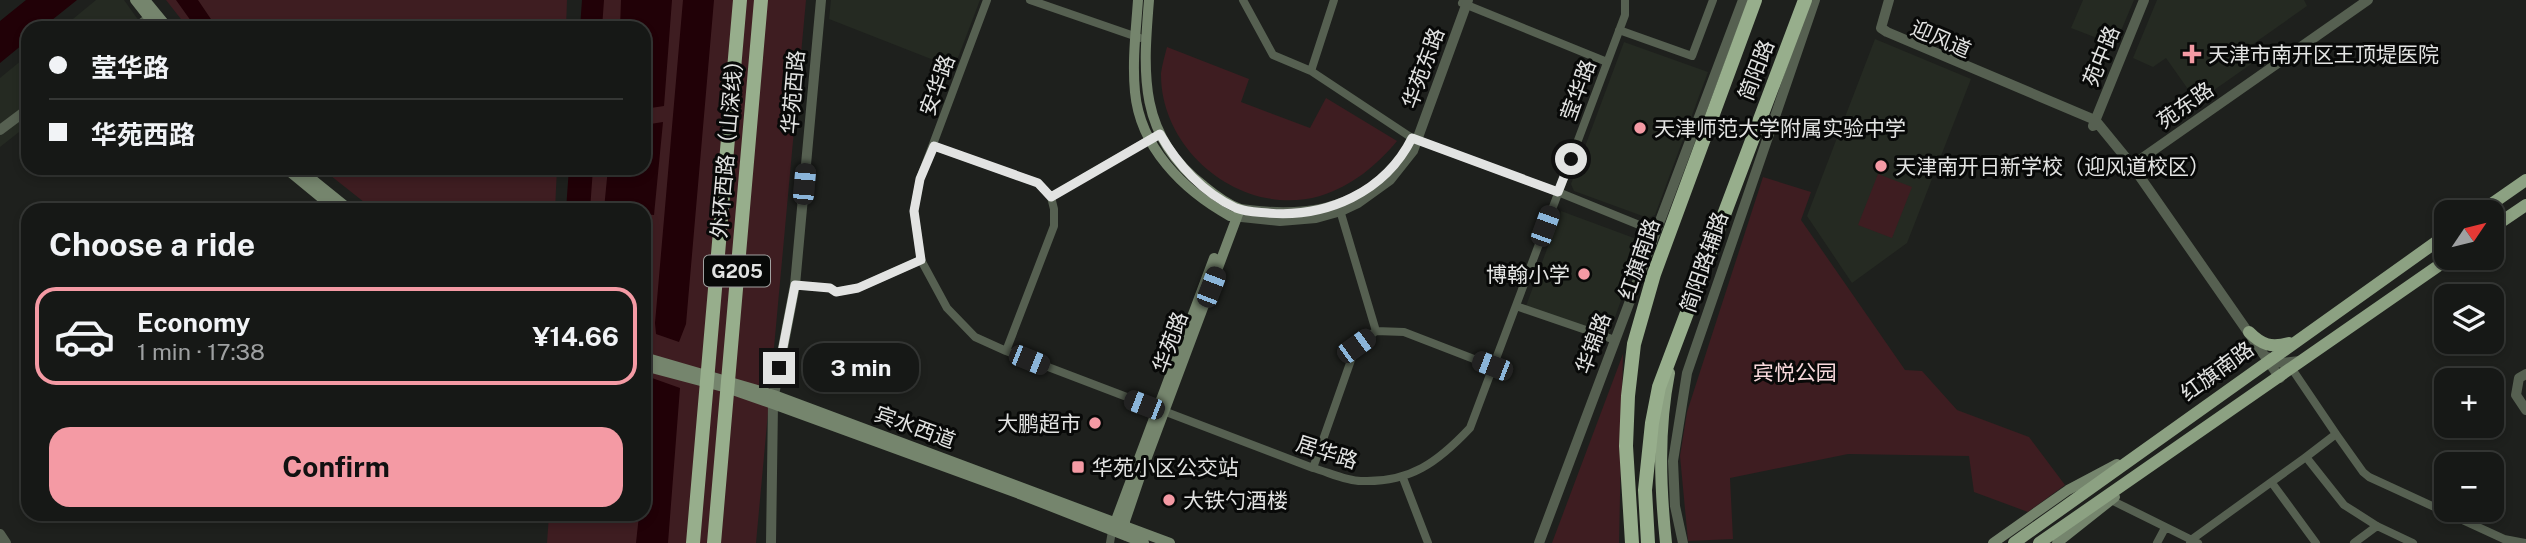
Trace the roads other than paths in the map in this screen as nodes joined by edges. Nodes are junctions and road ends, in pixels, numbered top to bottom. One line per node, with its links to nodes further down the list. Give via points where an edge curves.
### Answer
1 (135, 0): 23 (main road)
2 (145, 0): 26 (main road)
3 (740, 0): 71 (highway, 外环西路（山深线） / G205)
4 (761, 0): 73 (highway, 外环西路（山深线） / G205)
5 (821, 0): 58 (street, 华苑西路)
6 (987, 0): 38 (street, 安华路)
7 (1030, 0): 28 (street)
8 (1138, 0): 28 (main road)
9 (1149, 0): 28 (main road)
10 (1243, 0): 30 (street, via 1273,55)
11 (1334, 0): 30 (street)
12 (1625, 0): 27 (street, 莹华路)
13 (1713, 0): 27 (street, via 1689,57)
14 (1743, 0): 53 (street, 华锦路)
15 (1755, 0): 100 (highway, 红旗南路, via 1654,274 1634,344 1626,446)
16 (1805, 0): 65 (highway, 简阳路)
17 (1815, 0): 103 (street, 简阳路辅路, via 1687,373 1673,461)
18 (1889, 0): 33 (street, 迎风道, via 1881,27 1886,32)
19 (2142, 0): 31 (street, 苑中路); 33 (street, 苑中路)
20 (2357, 0): 39 (street, 苑东路, via 2140,152)
21 (2368, 0): 39 (street, 苑东路)
22 (1465, 2): 29 (street); 37 (street, 华苑东路)
23 (149, 18): 24 (street); 25 (main road)
24 (145, 21)
25 (151, 21)
26 (162, 21)
27 (1619, 30): 29 (street, 莹华路)
28 (1141, 38): 36 (main road)
29 (1606, 62): 43 (street, 莹华路)
30 (1311, 71): 37 (street)
31 (2102, 105): 33 (street, 苑中路); 35 (street)
32 (21, 114): 34 (street)
33 (2092, 122): 35 (street, 迎风道); 39 (street, 迎风道)
34 (0, 130)
35 (2109, 134): 39 (street, 迎风道)
36 (1155, 137): 44 (street); 50 (main road)
37 (1414, 140): 43 (street); 49 (street, 华苑东路, via 1382,178)
38 (934, 146): 44 (street, via 1038,183); 56 (street, 安华路, via 920,179 914,211)
39 (2129, 165): 61 (street, 迎风道); 61 (street, 迎风道, via 2137,183)
40 (294, 175): 46 (main road)
41 (307, 175): 47 (main road)
42 (2526, 180): 45 (main road)
43 (1558, 192): 53 (street); 59 (street, 居华路)
44 (1051, 197): 64 (street, via 1054,226)
45 (2497, 200)
46 (328, 203)
47 (341, 203)
48 (2526, 205): 52 (main road)
49 (1339, 208): 51 (street, 华苑东路); 60 (street)
50 (1236, 215): 51 (street, 华苑东路); 54 (main road, 华苑路)
51 (1255, 216): 54 (street)
52 (2504, 220)
53 (1654, 231): 63 (street, 华锦路)
54 (1226, 235): 76 (main road, 华苑路)
55 (2434, 243): 62 (main road, 红旗南路)
56 (921, 260): 58 (street, via 858,288 836,292); 64 (street, 安华路, via 947,308 975,337)
57 (2434, 269): 67 (main road, 红旗南路, via 2310,356)
58 (795, 285): 74 (street, 华苑西路)
59 (1516, 306): 63 (street); 68 (street, 居华路)
60 (1376, 331): 68 (street, via 1404,332); 80 (street, via 1356,346)
61 (2246, 334): 62 (main road, via 2269,346); 67 (street, 迎风道)
62 (2299, 339): 67 (main road, 红旗南路)
63 (1615, 340): 99 (street, 华锦路)
64 (1006, 351): 76 (street, 安华路)
65 (1672, 356): 101 (highway, via 1659,387 1652,423 1645,490); 102 (main road, via 1660,472)
66 (651, 359): 71 (main road, 宾水西道)
67 (2275, 360): 72 (main road, 红旗南路); 72 (street, 迎风道); 77 (street); 78 (main road, 红旗南路)
68 (1492, 366): 82 (street, 居华路, via 1470,428 1446,454)
69 (651, 367): 71 (main road, 宾水西道)
70 (2526, 374): 75 (street, via 2519,378 2516,395)
71 (708, 379): 73 (main road, 宾水西道); 93 (highway, 外环西路（山深线） / G205)
72 (2278, 379): 81 (main road, 红旗南路)
73 (727, 384): 74 (main road, 宾水西道); 94 (highway, 外环西路（山深线） / G205)
74 (773, 400): 88 (main road, 宾水西道); 95 (street, 华苑西路)
75 (2526, 410)
76 (1160, 411): 80 (street, 居华路); 85 (main road, 华苑路)
77 (2336, 434): 79 (street); 111 (street, via 2369,477 2504,539)
78 (2141, 452): 104 (main road, via 2068,489); 105 (main road, 红旗南路)
79 (2306, 457): 83 (street); 86 (street, via 2344,505)
80 (1313, 468): 82 (street, 居华路, via 1359,481)
81 (2151, 468): 84 (main road); 106 (main road, 红旗南路)
82 (1402, 478): 98 (street)
83 (2272, 482): 91 (street); 108 (street)
84 (2111, 500): 87 (street); 90 (main road)
85 (1124, 510): 88 (main road, 华苑路); 88 (main road, via 1130,521)
86 (2377, 526): 109 (street); 110 (street)
87 (2165, 528): 91 (street); 107 (street)
88 (1127, 533): 96 (street); 97 (main road, 宾水西道)
89 (0, 534): 92 (street)
90 (2062, 542)
91 (2193, 542)
92 (6, 543)
93 (693, 543)
94 (714, 543)
95 (771, 543)
96 (1110, 543)
97 (1170, 543)
98 (1428, 543)
99 (1539, 543)
100 (1632, 543)
101 (1648, 543)
102 (1666, 543)
103 (1683, 543)
104 (1993, 543)
105 (2014, 543)
106 (2039, 543)
107 (2157, 543)
108 (2316, 543)
109 (2354, 543)
110 (2413, 543)
111 (2525, 543)

